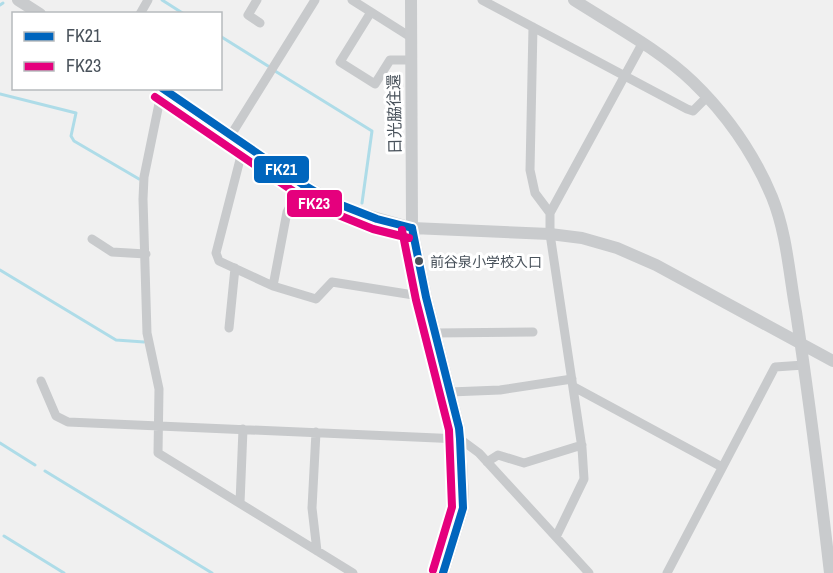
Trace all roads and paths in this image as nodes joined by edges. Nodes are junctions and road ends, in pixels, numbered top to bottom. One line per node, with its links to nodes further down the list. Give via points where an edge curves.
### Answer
1 (18, 0): 8 (street)
2 (257, 0): 10 (street, via 248,15)
3 (315, 0): 19 (street)
4 (352, 0): 9 (street)
5 (411, 0): 12 (street, 日光脇往還)
6 (482, 0): 11 (street)
7 (574, 0): 13 (street)
8 (37, 12)
9 (371, 12): 12 (street); 14 (street, via 340,62 375,84 390,60)
10 (261, 23)
11 (533, 27): 15 (street); 22 (street, via 530,170 535,193)
12 (409, 36): 14 (street, 日光脇往還)
13 (642, 44): 15 (street); 18 (street, via 681,72)
14 (410, 60): 23 (street, 日光脇往還)
15 (624, 77): 18 (street, via 687,110 693,111); 22 (street)
16 (161, 90): 26 (street, via 144,177)
17 (163, 90): 19 (street)
18 (707, 98): 33 (street, via 746,148 772,198 782,225)
19 (231, 135): 20 (street)
20 (244, 144): 21 (street); 27 (street, via 216,253 219,261)
21 (302, 184): 23 (street, via 355,212); 28 (street, via 287,212)
22 (550, 213): 24 (street)
23 (412, 228): 24 (street); 29 (street, 日光脇往還)
24 (550, 234): 33 (street, via 600,243 656,265); 37 (street)
25 (92, 239): 26 (street, via 112,252)
26 (146, 254): 39 (street, via 147,333 159,389)
27 (235, 268): 28 (street); 30 (street)
28 (273, 286): 29 (street, via 316,299 332,282)
29 (426, 297): 32 (street, 日光脇往還)
30 (229, 328)
31 (533, 332): 32 (street)
32 (435, 333): 38 (street, 日光脇往還)
33 (800, 343): 34 (street); 35 (street)
34 (833, 361)
35 (804, 365): 45 (street, via 775,368); 53 (street)
36 (41, 381): 39 (street, via 56,416 68,422)
37 (573, 383): 38 (street); 43 (street); 45 (street)
38 (450, 392): 42 (street, 日光脇往還)
39 (158, 426): 40 (street); 46 (street, via 158,453)
40 (243, 429): 41 (street); 46 (street)
41 (316, 432): 42 (street); 48 (street, via 312,508)
42 (460, 439): 44 (street); 50 (street, 日光脇往還, via 463,508)
43 (582, 445): 44 (street, via 524,463 498,455); 47 (street, via 584,479)
44 (487, 462): 47 (street)
45 (722, 467): 52 (street)
46 (240, 503): 48 (street)
47 (556, 537): 51 (street)
48 (317, 551): 49 (street)
49 (353, 573)
50 (442, 573)
51 (589, 573)
52 (667, 573)
53 (830, 573)

